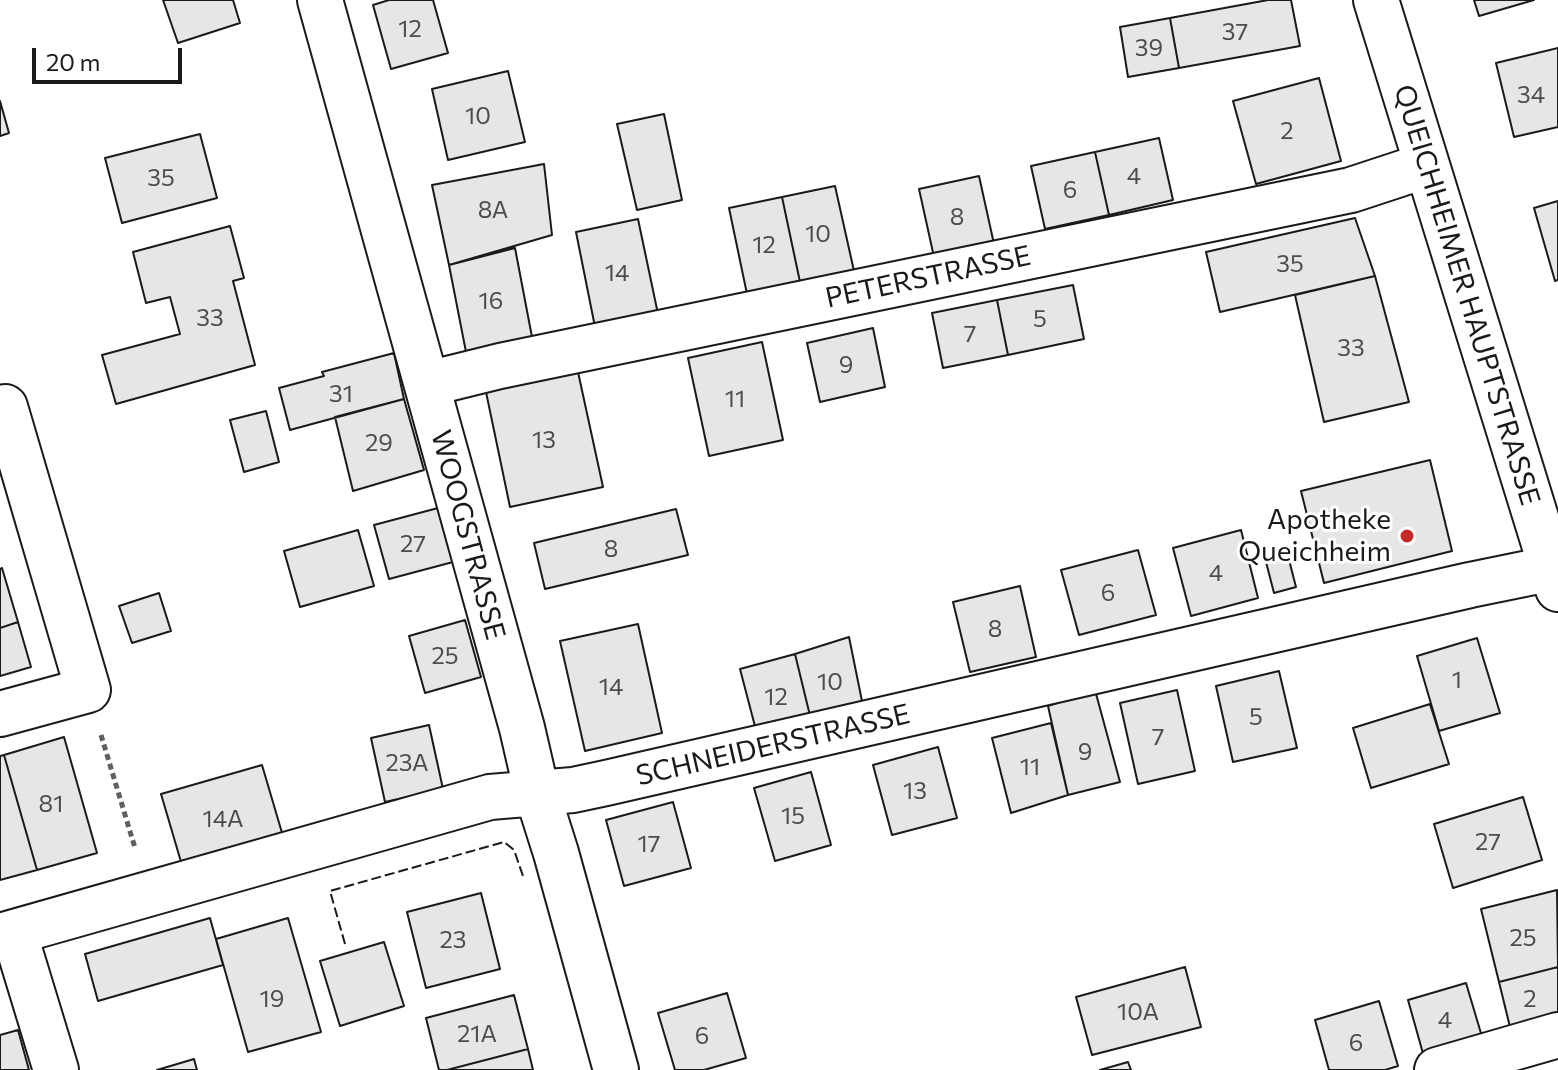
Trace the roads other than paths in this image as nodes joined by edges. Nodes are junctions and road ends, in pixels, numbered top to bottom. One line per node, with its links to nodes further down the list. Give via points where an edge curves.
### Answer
1 (320, 0): 4 (street, WOOGSTRASSE)
2 (1376, 0): 3 (street, QUEICHHEIMER HAUPTSTRASSE)
3 (1427, 165): 4 (street, PETERSTRASSE, via 1351,190); 6 (street, QUEICHHEIMER HAUPTSTRASSE)
4 (427, 384): 8 (street, WOOGSTRASSE)
5 (0, 408): 7 (street, via 5,407 88,690)
6 (1556, 575): 8 (street, SCHNEIDERSTRASSE, via 1470,585 573,790)
7 (0, 714)
8 (537, 793): 9 (street, SCHNEIDERSTRASSE, via 490,797); 12 (street, WOOGSTRASSE)
9 (7, 934): 11 (street)
10 (1558, 1035): 13 (street)
11 (56, 1070)
12 (616, 1070)
13 (1437, 1070)

